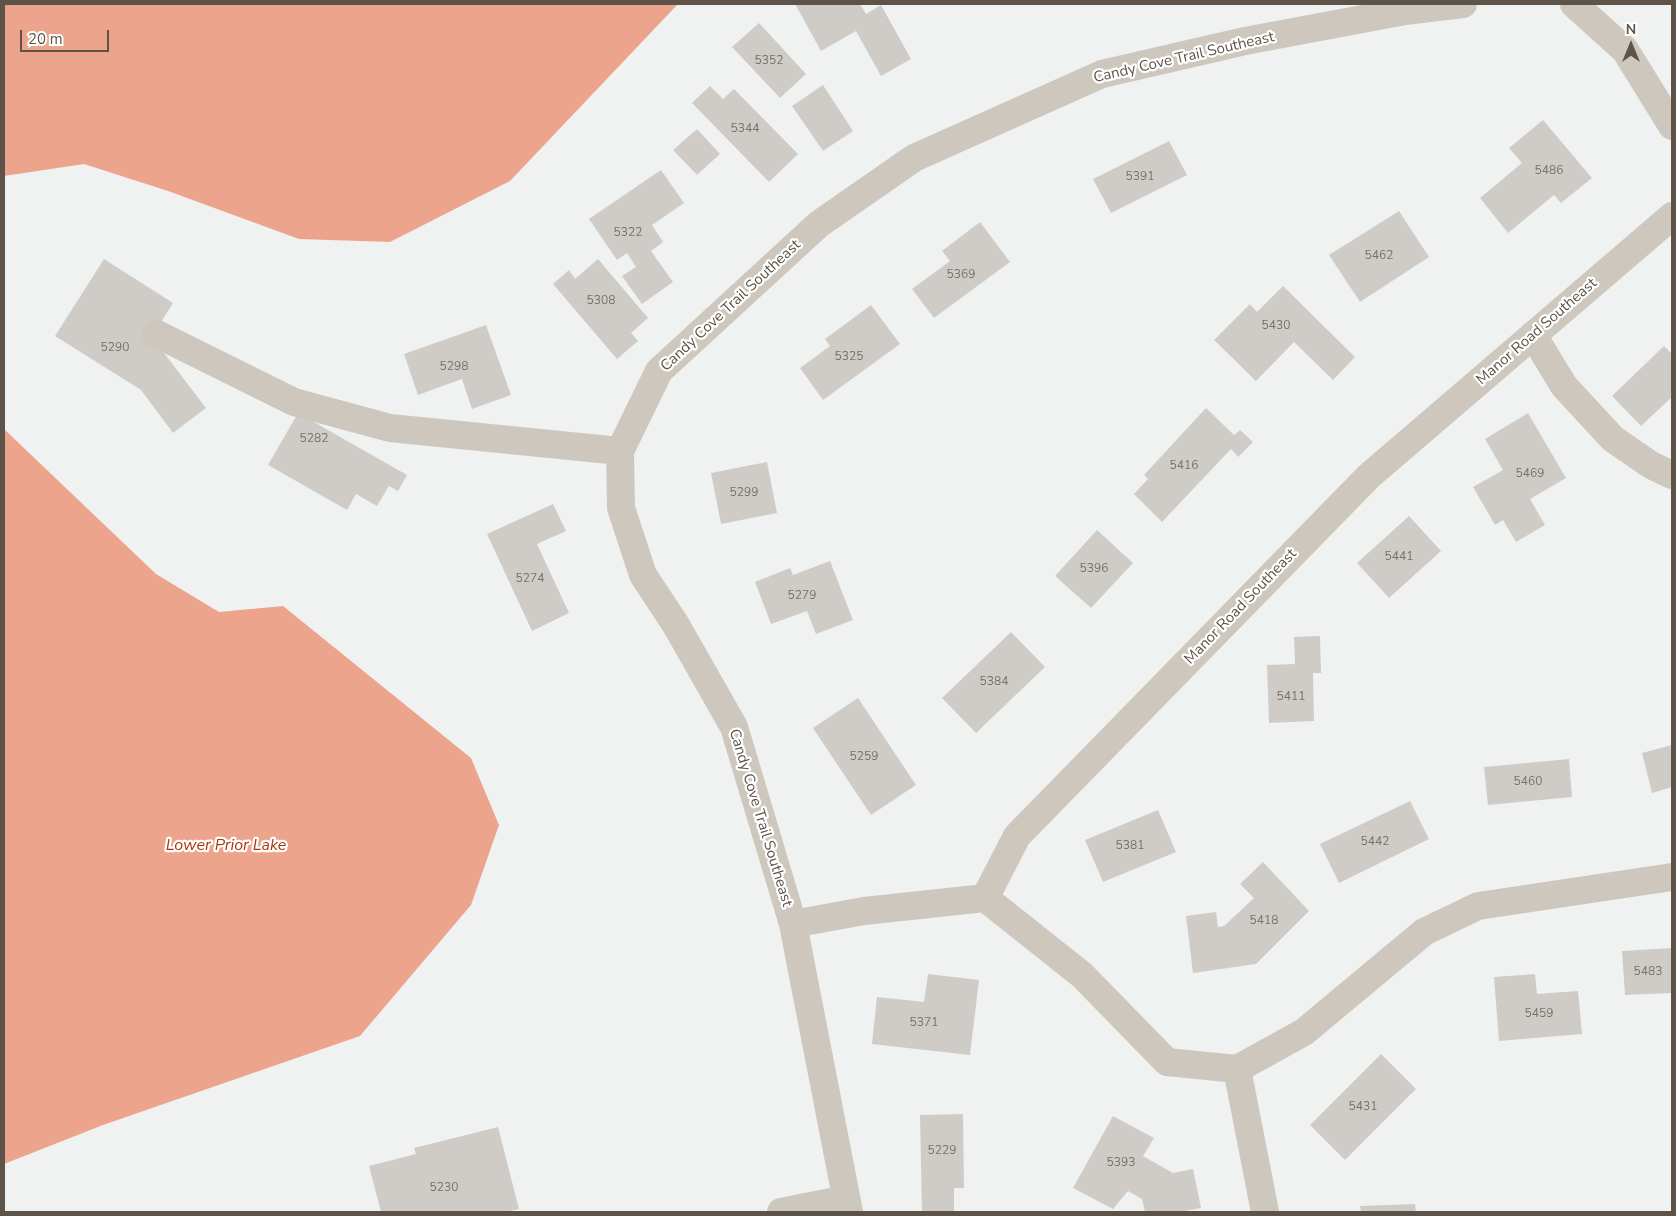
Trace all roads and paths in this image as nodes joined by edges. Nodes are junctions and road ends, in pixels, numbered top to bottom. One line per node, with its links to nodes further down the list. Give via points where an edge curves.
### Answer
1 (1463, 4): 7 (street, Candy Cove Trail Southeast, via 1405,11 1255,39 1102,74 914,158 819,224 659,372)
2 (1574, 4): 3 (street, via 1625,50)
3 (1672, 126)
4 (1672, 216): 6 (street, Manor Road Southeast)
5 (155, 333): 7 (street, via 294,402 390,428)
6 (1533, 335): 8 (street, via 1564,386 1613,439); 10 (street, Manor Road Southeast, via 1369,476 1044,808 1017,836)
7 (620, 451): 11 (street, Candy Cove Trail Southeast, via 621,508 643,575 676,625 734,727)
8 (1672, 475)
9 (1672, 877): 12 (street, via 1478,906 1424,932 1304,1032)
10 (985, 898): 11 (street, via 864,911); 12 (street, via 1082,975 1167,1062)
11 (793, 924): 13 (street, Candy Cove Trail Southeast)
12 (1237, 1069): 15 (street)
13 (848, 1206): 14 (street)
14 (781, 1212)
15 (1266, 1212)

